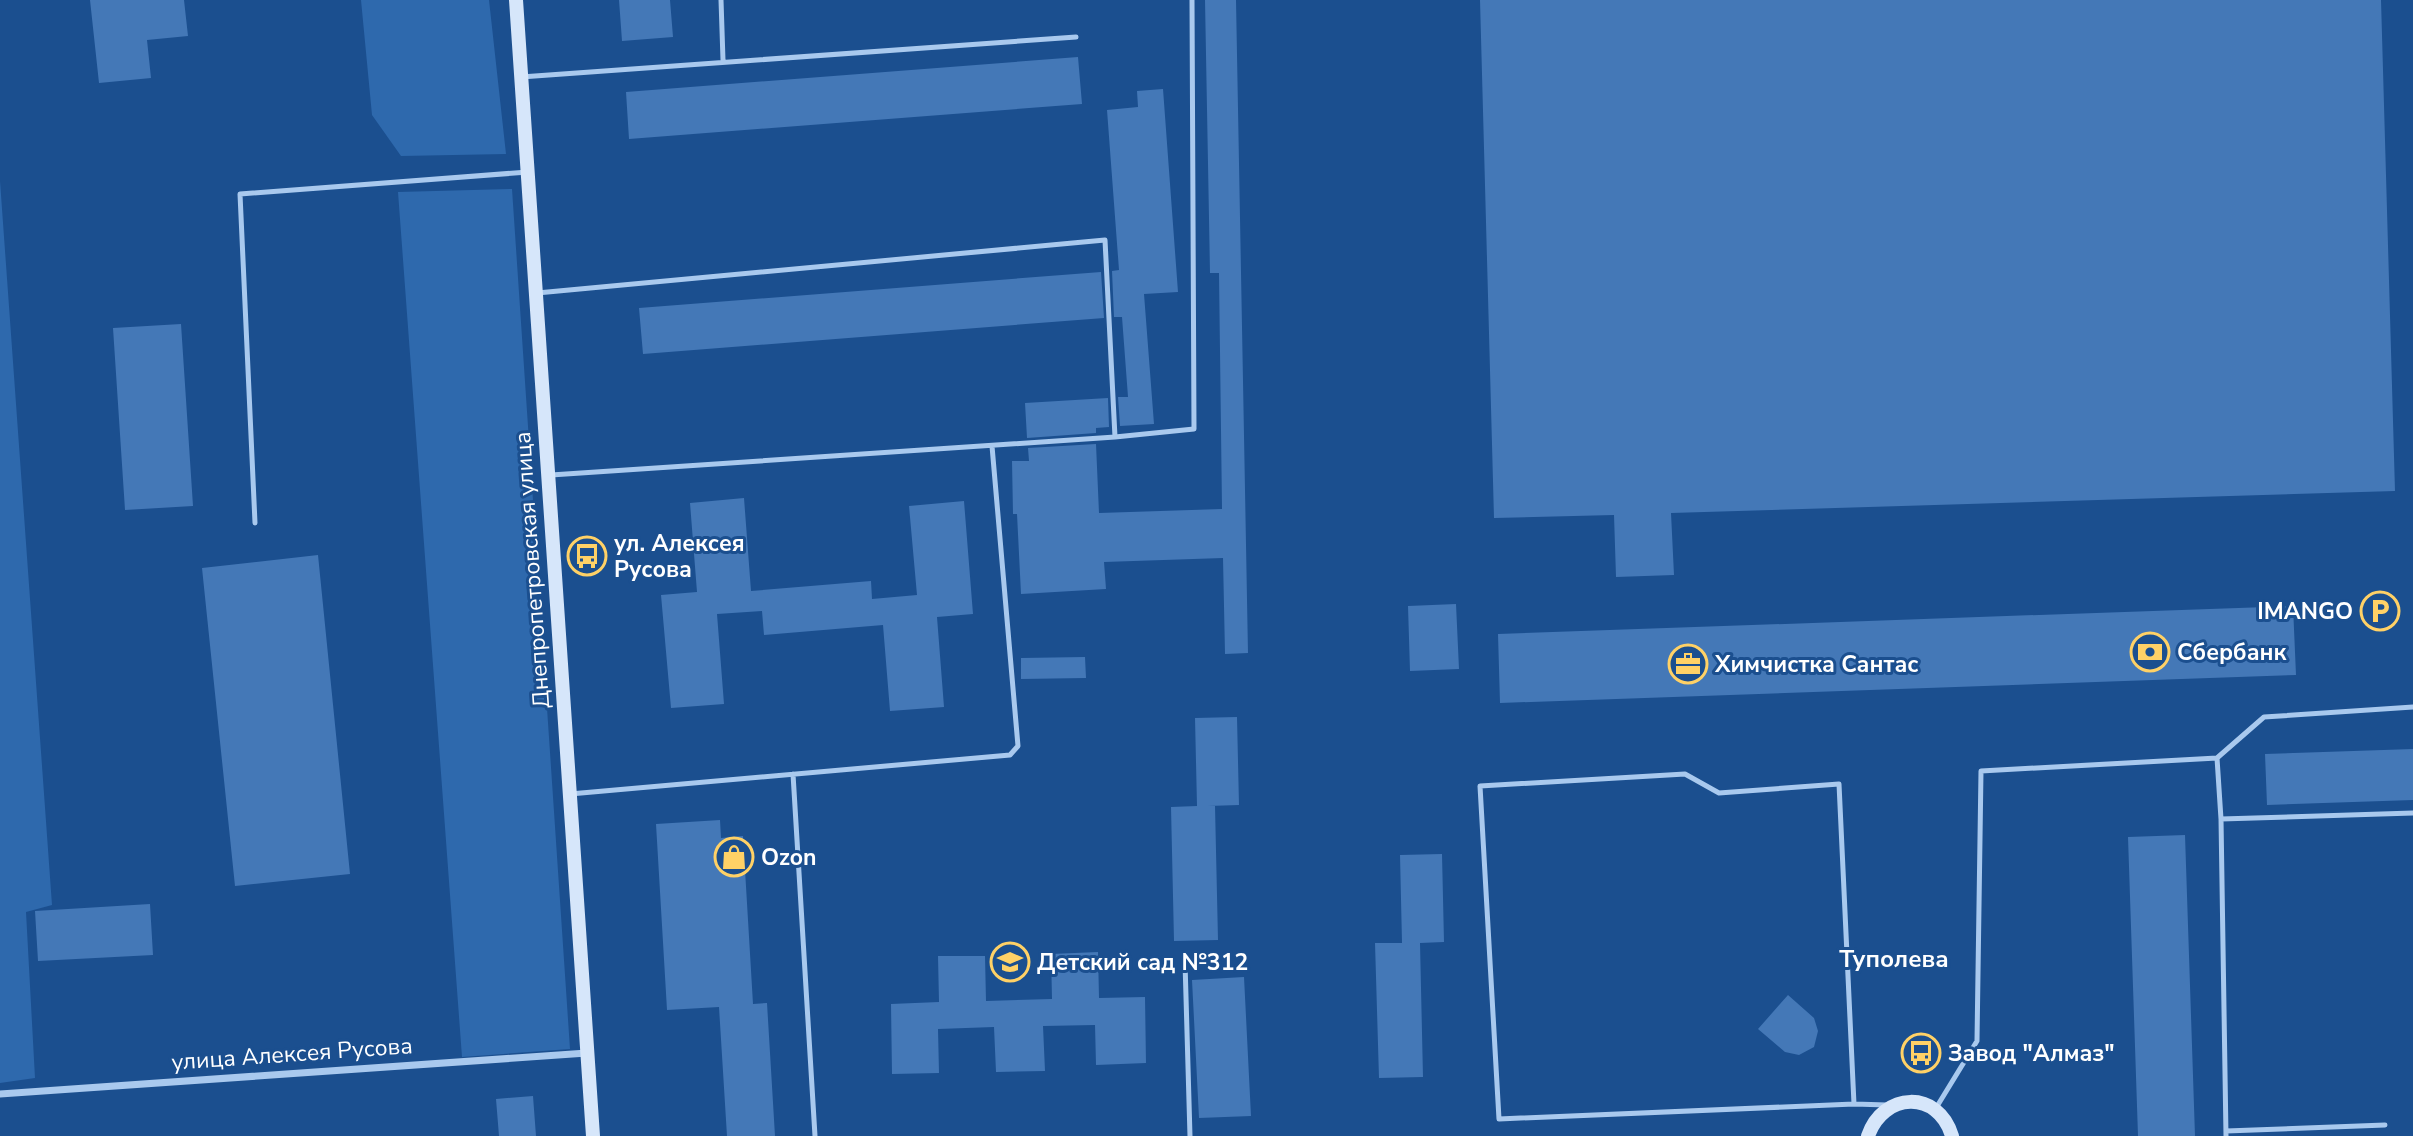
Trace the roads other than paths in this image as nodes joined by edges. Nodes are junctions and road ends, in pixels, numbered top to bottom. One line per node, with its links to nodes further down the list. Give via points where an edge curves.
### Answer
1 (516, 0): 6 (street, Днепропетровская улица)
2 (721, 0): 5 (lane)
3 (1192, 0): 9 (lane, via 1194,429)
4 (1076, 37): 5 (lane)
5 (723, 61): 6 (lane)
6 (522, 76): 7 (street, Днепропетровская улица)
7 (528, 172): 8 (street, Днепропетровская улица); 12 (lane, via 240,194)
8 (536, 293): 9 (lane, via 1105,240); 11 (street, Днепропетровская улица)
9 (1115, 437): 10 (lane)
10 (992, 446): 11 (lane); 15 (lane, via 1018,746 1010,755)
11 (548, 475): 16 (street, Днепропетровская улица)
12 (254, 523)
13 (2413, 707): 14 (lane, via 2264,717)
14 (2217, 758): 18 (lane); 24 (lane, via 1981,771 1977,1041)
15 (793, 774): 16 (lane); 28 (lane)
16 (570, 794): 20 (street, Днепропетровская улица)
17 (2413, 813): 18 (lane)
18 (2221, 819): 26 (lane)
19 (1185, 962): 29 (lane)
20 (587, 1053): 21 (street, улица Алексея Русова); 27 (street, Днепропетровская улица)
21 (0, 1094)
22 (1854, 1104): 22 (lane, via 1839,784 1719,793 1685,774 1480,786 1499,1119); 23 (lane)
23 (1890, 1105): 24 (street, via 1913,1101); 30 (street, via 1873,1119)
24 (1934, 1111): 31 (street, via 1945,1119)
25 (2385, 1125): 26 (lane)
26 (2226, 1133)
27 (593, 1136)
28 (815, 1136)
29 (1190, 1136)
30 (1868, 1136)
31 (1952, 1136)

